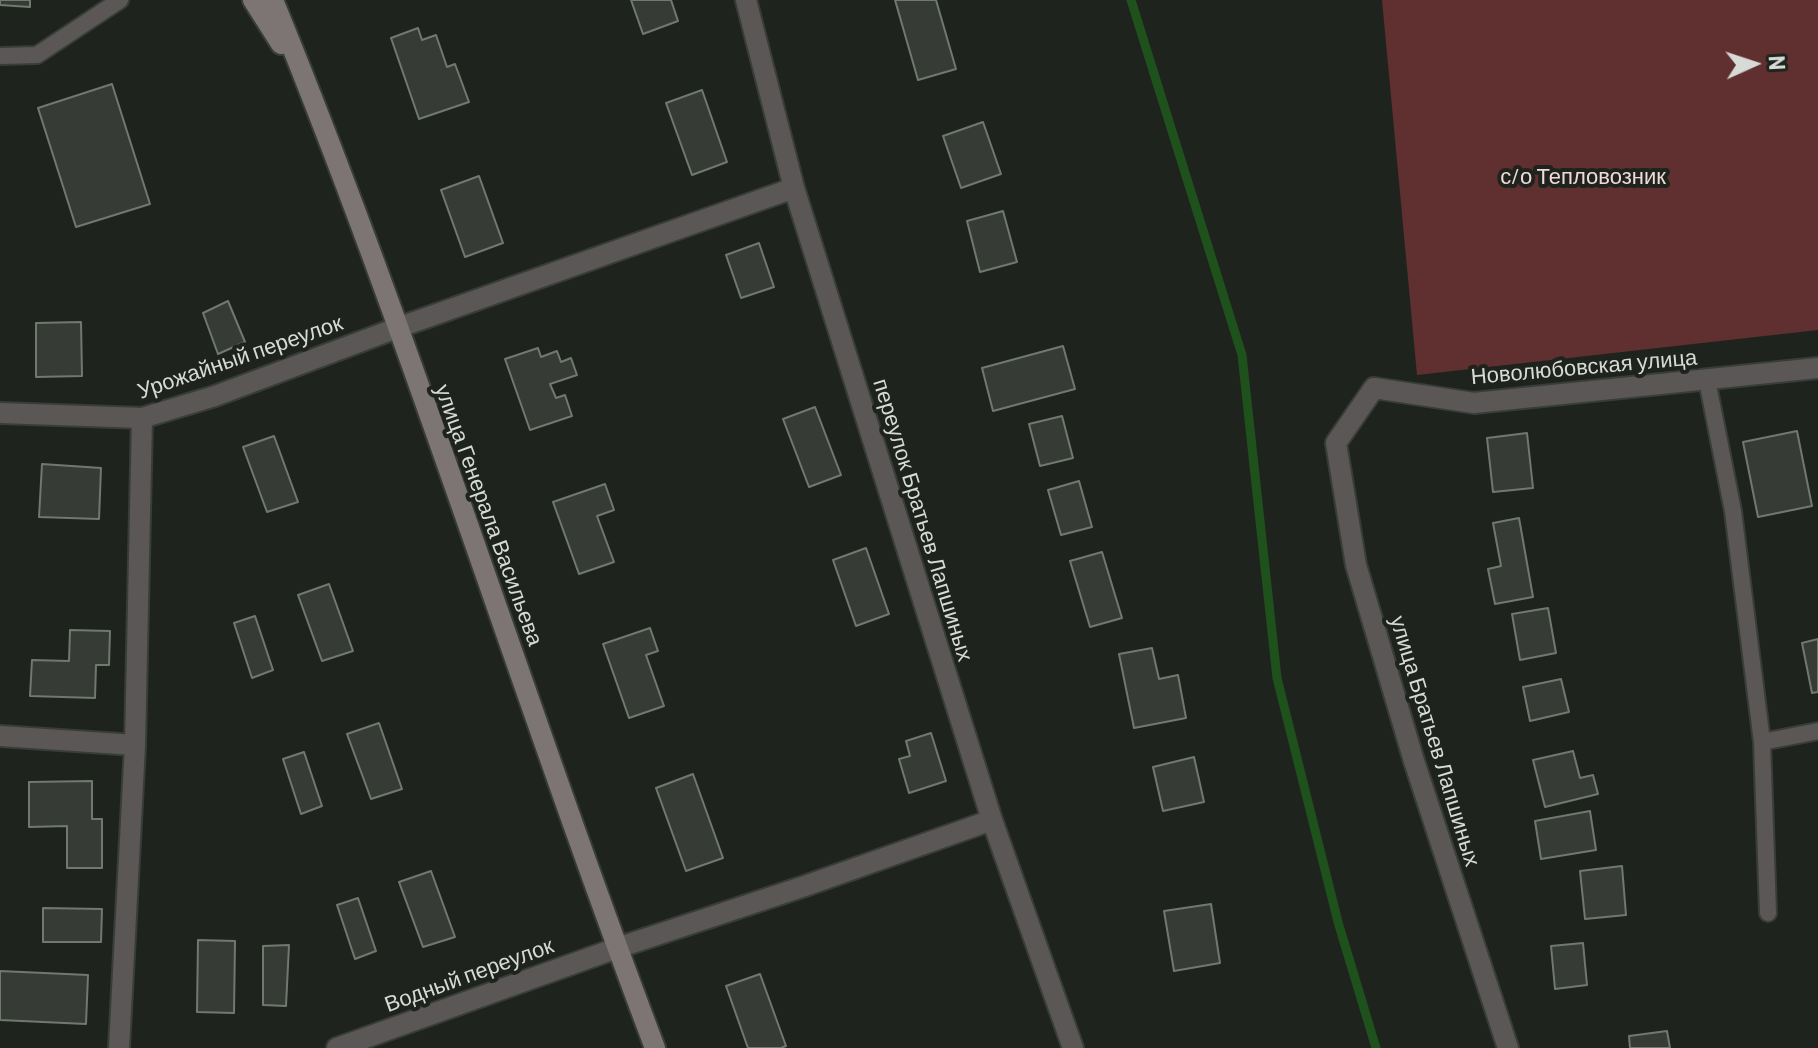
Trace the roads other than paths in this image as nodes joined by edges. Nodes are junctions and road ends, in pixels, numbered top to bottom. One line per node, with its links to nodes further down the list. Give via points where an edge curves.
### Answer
1 (120, 0): 5 (lane, via 37,55)
2 (253, 0): 6 (main road)
3 (273, 0): 6 (main road, улица Генерала Васильева)
4 (746, 0): 7 (street, переулок Братьев Лапшиных)
5 (0, 56)
6 (308, 84): 8 (main road, улица Генерала Васильева)
7 (794, 188): 8 (street, Урожайный переулок); 18 (street, переулок Братьев Лапшиных)
8 (397, 328): 12 (street, Урожайный переулок); 20 (main road, улица Генерала Васильева)
9 (1818, 368): 10 (street, Новолюбовская улица)
10 (1707, 380): 13 (street, Новолюбовская улица, via 1474,403 1374,388); 16 (lane, via 1733,511)
11 (0, 413): 12 (street, Урожайный переулок)
12 (142, 418): 17 (street)
13 (1336, 443): 25 (street, улица Братьев Лапшиных, via 1356,565)
14 (1818, 731): 16 (lane)
15 (0, 736): 17 (street)
16 (1762, 742): 19 (lane)
17 (135, 745): 21 (street)
18 (992, 820): 20 (street, Водный переулок); 24 (street, переулок Братьев Лапшиных)
19 (1768, 913)
20 (617, 948): 22 (street, Водный переулок); 23 (main road, улица Генерала Васильева)
21 (119, 1048)
22 (337, 1048)
23 (655, 1048)
24 (1073, 1048)
25 (1508, 1048)

